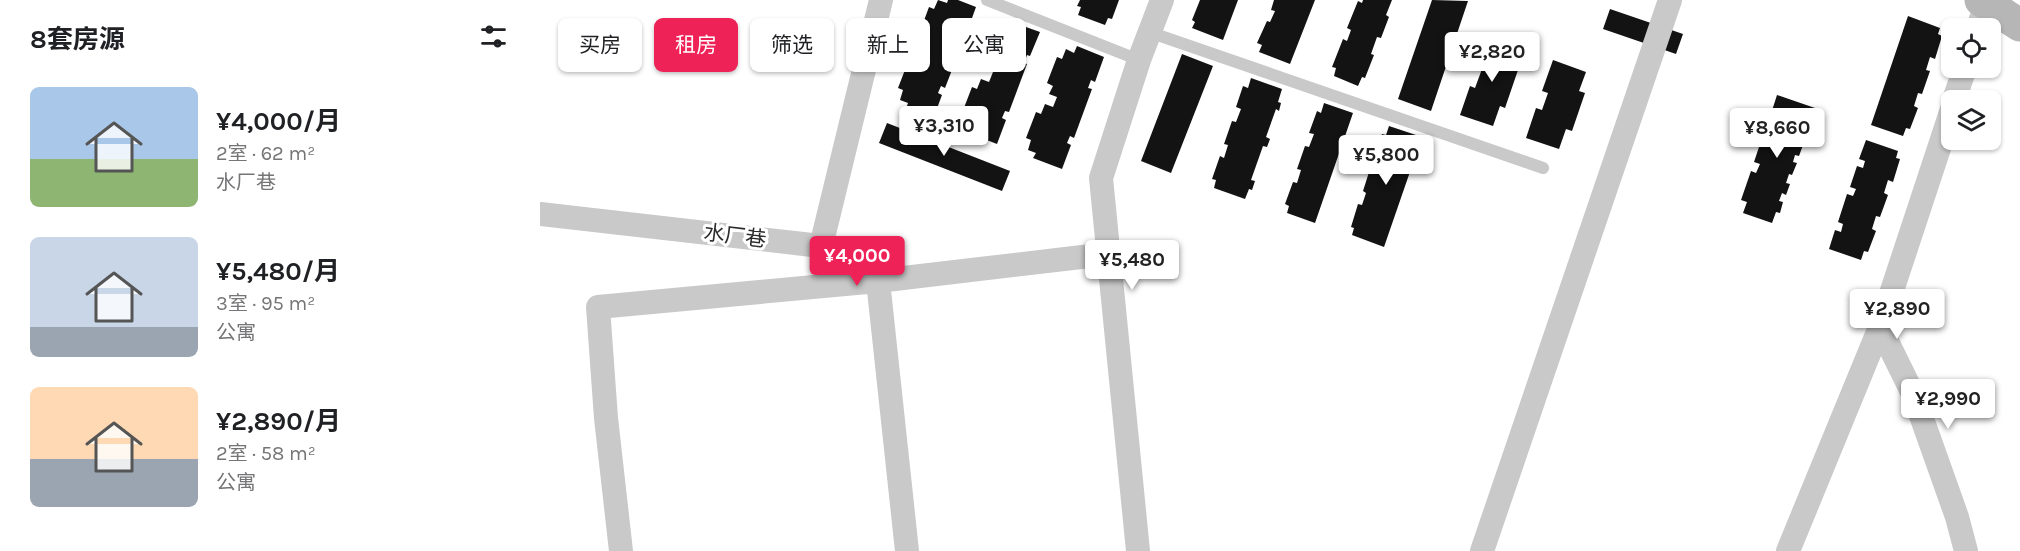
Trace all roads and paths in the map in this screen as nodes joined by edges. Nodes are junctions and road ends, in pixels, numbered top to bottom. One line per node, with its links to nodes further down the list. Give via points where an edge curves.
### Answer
1 (881, 0): 11 (street, 水厂巷, via 821,246)
2 (987, 0): 8 (lane)
3 (1162, 0): 7 (street)
4 (1670, 0): 18 (street)
5 (1982, 11): 6 (main road)
6 (2020, 26)
7 (1149, 32): 8 (street); 10 (lane)
8 (1140, 60): 12 (street, via 1101,178)
9 (1941, 142): 14 (street)
10 (1543, 168)
11 (540, 214)
12 (1107, 254): 13 (street); 17 (street)
13 (878, 281): 15 (street, via 598,307); 16 (street)
14 (1880, 327): 19 (street); 20 (street, via 1914,396)
15 (621, 551)
16 (907, 551)
17 (1138, 551)
18 (1482, 551)
19 (1788, 551)
20 (1966, 551)

